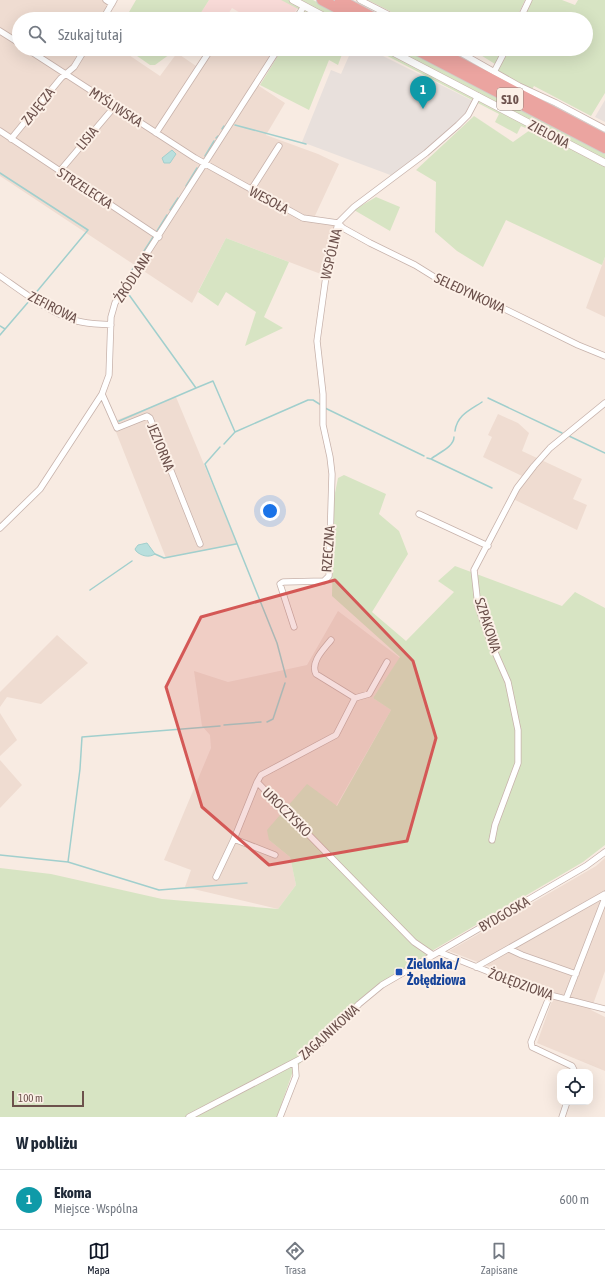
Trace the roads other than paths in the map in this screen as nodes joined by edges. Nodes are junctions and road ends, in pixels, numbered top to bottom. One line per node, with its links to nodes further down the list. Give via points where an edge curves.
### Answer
1 (106, 0): 7 (street)
2 (292, 0): 8 (street)
3 (322, 0): 12 (highway)
4 (340, 0): 13 (highway)
5 (360, 0): 14 (street)
6 (529, 0): 15 (street)
7 (113, 2): 9 (street)
8 (304, 6): 10 (street); 11 (street)
9 (107, 12)
10 (300, 12)
11 (316, 12)
12 (345, 12)
13 (363, 12)
14 (383, 12)
15 (523, 12)
16 (0, 31): 17 (street)
17 (12, 39)
18 (38, 56): 28 (street, MYŚLIWSKA)
19 (81, 56): 28 (street, ZAJĘCZA)
20 (207, 56): 33 (street)
21 (274, 56): 38 (street, ŹRÓDLANA)
22 (401, 56): 29 (street, ZIELONA)
23 (428, 56): 37 (highway, S10)
24 (447, 56): 35 (highway, S10)
25 (466, 56): 27 (street, ZIELONA)
26 (502, 56): 27 (street)
27 (494, 72): 31 (street, ZIELONA)
28 (65, 74): 30 (street, MYŚLIWSKA); 34 (street, ZAJĘCZA)
29 (478, 96): 39 (street, ZIELONA); 42 (street, WSPÓLNA, via 468,115 458,125 426,153 354,207)
30 (115, 106): 33 (street, MYŚLIWSKA); 40 (street, LISIA)
31 (605, 129)
32 (0, 132): 34 (street, STRZELECKA)
33 (156, 133): 38 (street, MYŚLIWSKA)
34 (11, 139): 40 (street, STRZELECKA)
35 (605, 139)
36 (279, 146): 41 (street)
37 (605, 148)
38 (206, 163): 41 (street, WESOŁA); 43 (street, ŹRÓDLANA)
39 (605, 163)
40 (59, 172): 43 (street, STRZELECKA)
41 (251, 190): 42 (street, WESOŁA, via 303,218)
42 (338, 223): 46 (street, SELEDYNKOWA, via 436,278 468,291 578,346); 49 (street, WSPÓLNA, via 322,296 317,341 323,394 323,424)
43 (159, 237): 45 (street, ŹRÓDLANA, via 116,303)
44 (0, 276): 45 (street, ZEFIROWA, via 44,306 72,319)
45 (111, 325): 47 (street, ŹRÓDLANA, via 110,368)
46 (605, 356)
47 (102, 394): 51 (street, ŹRÓDLANA, via 40,489); 52 (street, JEZIORNA, via 117,428 147,416 150,418)
48 (605, 403): 53 (street, SZPAKOWA, via 550,448 534,466 517,488)
49 (332, 474): 54 (street, RZECZNA, via 329,576 324,581 280,584)
50 (419, 514): 53 (street)
51 (0, 528)
52 (200, 544)
53 (488, 546): 60 (street, SZPAKOWA, via 474,570 478,606 508,682 518,739 518,763)
54 (294, 627)
55 (331, 640): 57 (street, via 315,663 314,670 316,674)
56 (388, 662): 57 (street, via 369,694)
57 (355, 698): 58 (street, UROCZYSKO, via 336,735 261,775)
58 (257, 782): 59 (street); 68 (street, UROCZYSKO, via 414,942)
59 (234, 839): 62 (street); 63 (street)
60 (492, 840)
61 (605, 852): 67 (street, BYDGOSKA, via 586,866)
62 (275, 855)
63 (216, 877)
64 (605, 894): 66 (street)
65 (605, 898): 71 (street)
66 (509, 949): 69 (street); 71 (street)
67 (439, 952): 68 (street, BYDGOSKA); 69 (street, ŻOŁĘDZIOWA)
68 (433, 955): 70 (street, BYDGOSKA)
69 (476, 967): 72 (street, ŻOŁĘDZIOWA)
70 (401, 973): 75 (street, ZAGAJNIKOWA, via 366,998 322,1042)
71 (576, 974): 73 (street)
72 (550, 995): 73 (street, ŻOŁĘDZIOWA); 76 (street, via 531,1042 532,1047)
73 (566, 999): 74 (street, ŻOŁĘDZIOWA)
74 (605, 1009)
75 (295, 1063): 78 (street, ZAGAJNIKOWA); 79 (street, via 296,1076)
76 (574, 1069)
77 (566, 1105): 80 (street)
78 (190, 1117)
79 (280, 1117)
80 (562, 1117)

